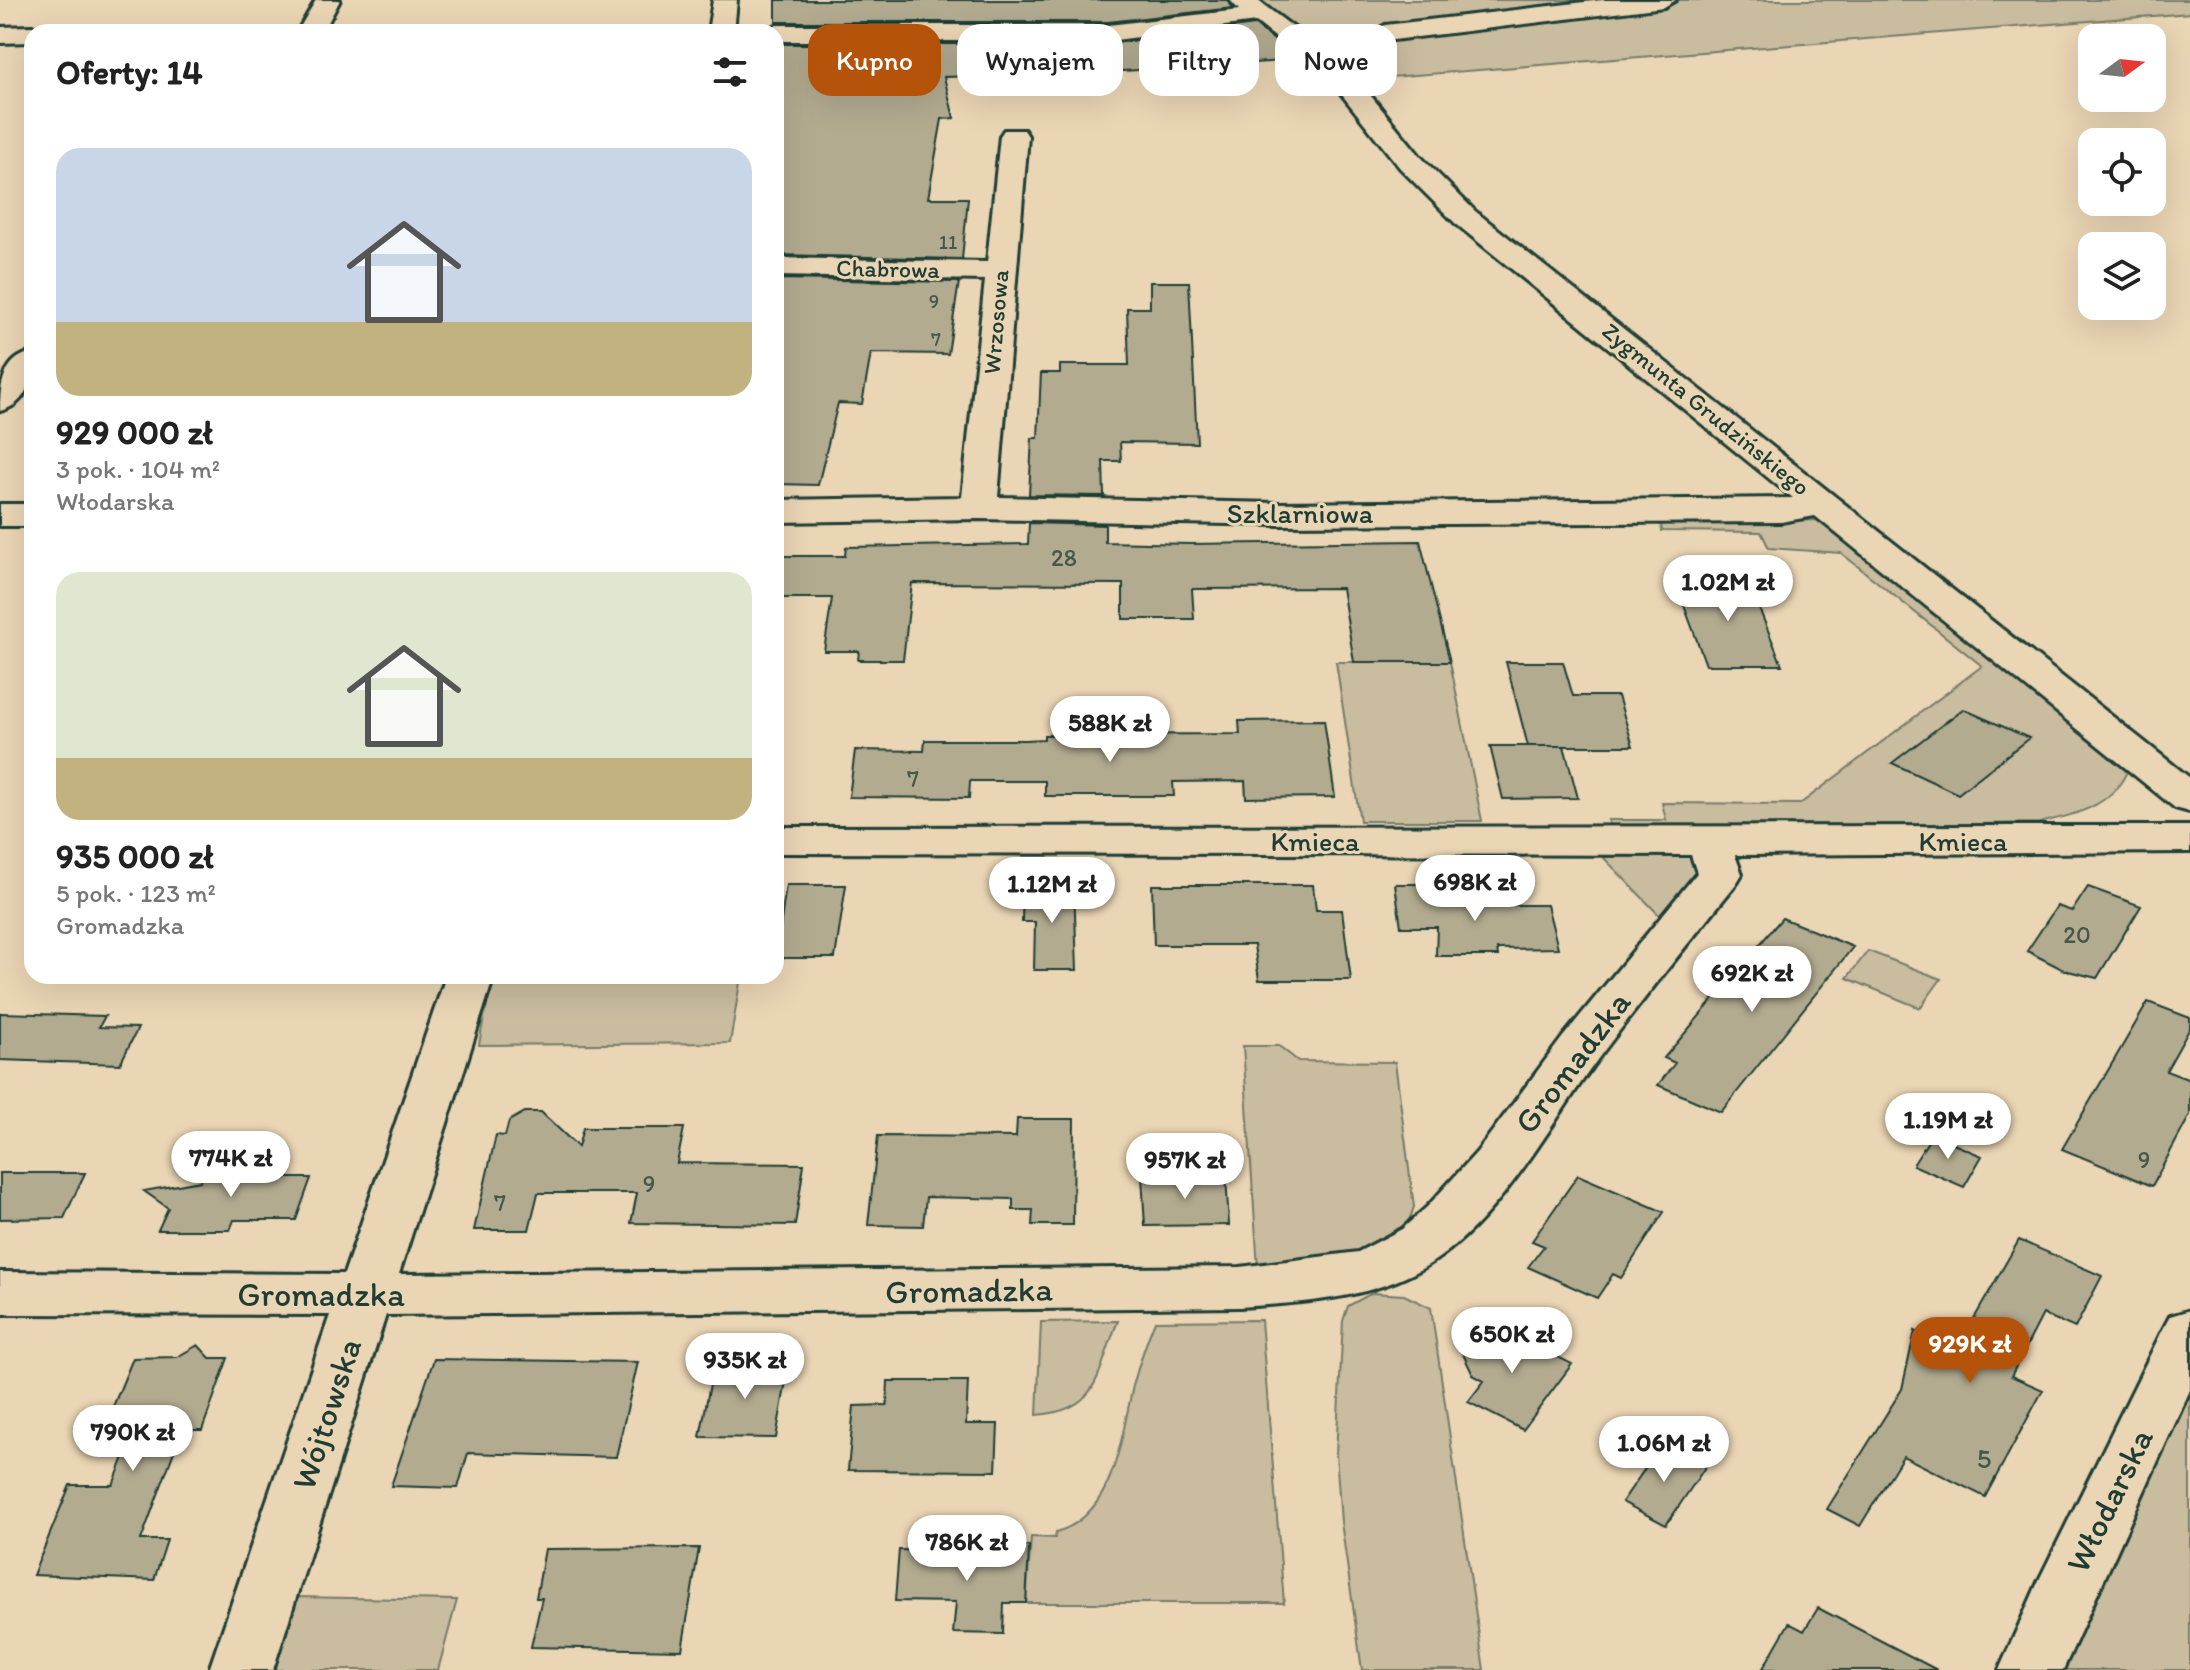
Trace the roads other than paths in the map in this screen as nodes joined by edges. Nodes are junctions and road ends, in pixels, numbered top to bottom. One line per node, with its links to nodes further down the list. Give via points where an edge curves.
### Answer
1 (328, 0): 6 (street)
2 (725, 0): 7 (street)
3 (1664, 0): 4 (street)
4 (1554, 6): 8 (street)
5 (1252, 7): 9 (street, via 1115,33); 17 (street, Zygmunta Grudzińskiego, via 1340,75 1410,162 1465,217)
6 (316, 24)
7 (722, 24)
8 (1397, 31)
9 (784, 33)
10 (24, 34): 11 (street)
11 (0, 35)
12 (1014, 136): 14 (street, Wrzosowa)
13 (784, 267): 14 (street, Chabrowa)
14 (1001, 271): 18 (street, Wrzosowa)
15 (24, 372): 16 (street)
16 (0, 401)
17 (1824, 504): 18 (street, Szklarniowa, via 1767,512 1277,514); 22 (street, Zygmunta Grudzińskiego)
18 (979, 508): 19 (street, Szklarniowa)
19 (784, 511)
20 (0, 515): 21 (street)
21 (24, 515)
22 (2190, 799)
23 (2190, 839): 25 (street, Kmieca)
24 (784, 840): 25 (street, Kmieca)
25 (1708, 842): 28 (street, Gromadzka, via 1720,874 1462,1205 1428,1240 1358,1272 1240,1287)
26 (467, 984): 28 (street, Wójtowska)
27 (0, 1293): 28 (street, Gromadzka)
28 (365, 1295): 30 (street, Wójtowska)
29 (2190, 1331): 31 (street, Włodarska)
30 (241, 1670)
31 (2031, 1670)

